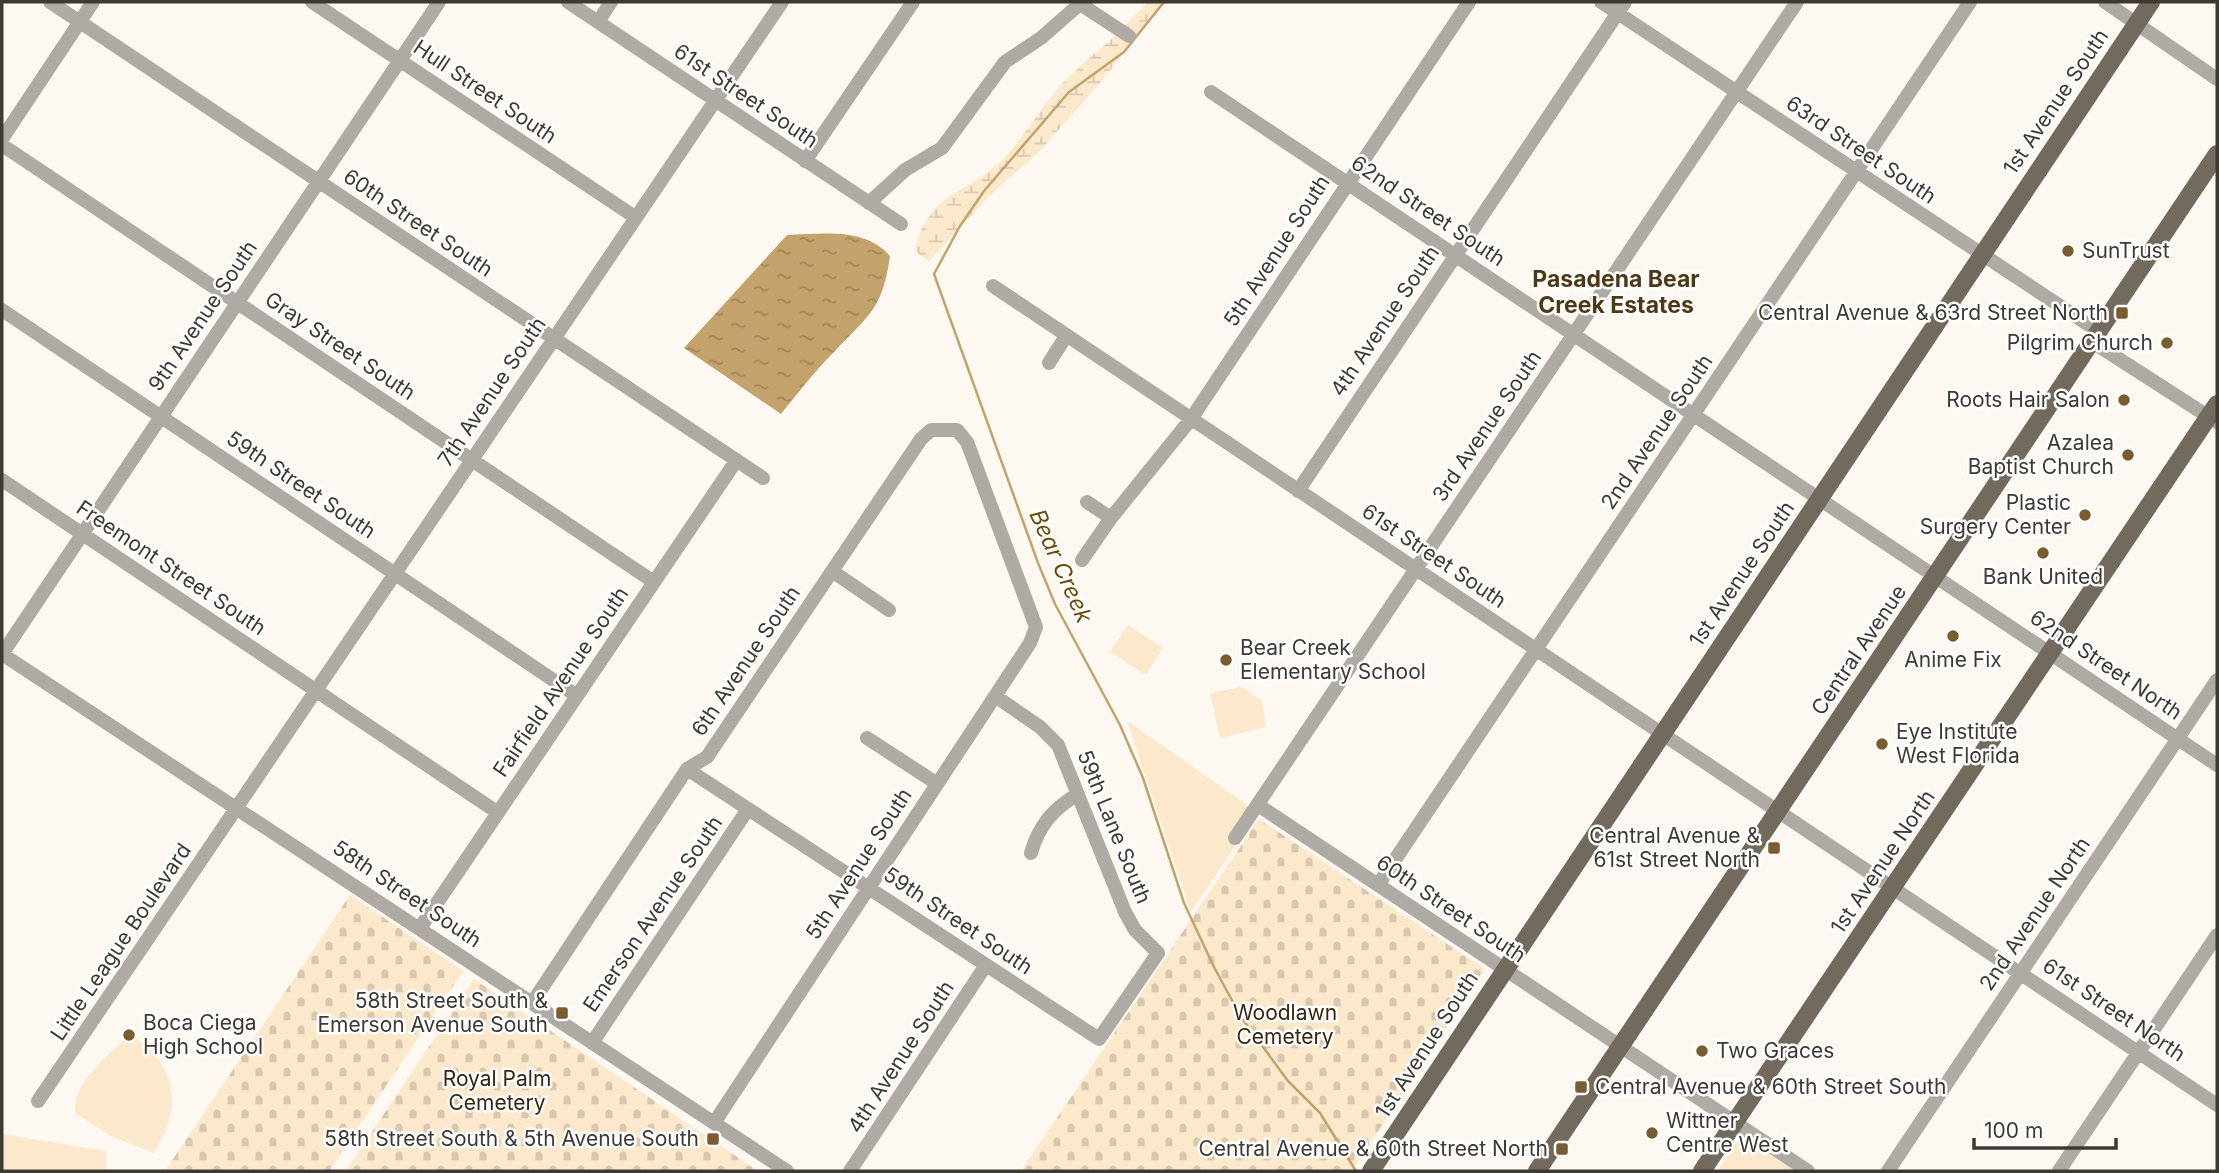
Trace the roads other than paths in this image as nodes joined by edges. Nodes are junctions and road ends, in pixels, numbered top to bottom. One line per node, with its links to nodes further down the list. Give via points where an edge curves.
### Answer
1 (50, 2): 17 (street, 60th Street South)
2 (93, 2): 17 (street)
3 (312, 2): 21 (street, Hull Street South)
4 (439, 2): 21 (street, 9th Avenue South)
5 (568, 2): 18 (street, 61st Street South)
6 (611, 2): 18 (street)
7 (782, 2): 25 (street, 7th Avenue South)
8 (913, 2): 29 (street)
9 (1469, 2): 32 (street, 5th Avenue South)
10 (1601, 2): 16 (street, 63rd Street South)
11 (1797, 2): 24 (street, 3rd Avenue South)
12 (1970, 2): 30 (street, 2nd Avenue South)
13 (2105, 2): 19 (street)
14 (2151, 2): 19 (main road, 1st Avenue South)
15 (1080, 3): 20 (street); 33 (street, via 1005,62 943,148 905,170)
16 (1621, 7): 24 (street, 63rd Street South); 36 (street, 4th Avenue South)
17 (80, 22): 26 (street); 31 (street, 60th Street South)
18 (598, 22): 25 (street, 61st Street South)
19 (2137, 23): 22 (street); 37 (main road, 1st Avenue South)
20 (1129, 36)
21 (399, 60): 31 (street, 9th Avenue South); 34 (street, Hull Street South)
22 (2217, 79)
23 (1211, 92): 32 (street, 62nd Street South)
24 (1736, 92): 30 (street, 63rd Street South); 41 (street, 3rd Avenue South)
25 (715, 101): 29 (street, 61st Street South); 34 (street, 7th Avenue South)
26 (2, 139)
27 (2, 145): 39 (street, Gray Street South)
28 (2217, 154): 43 (main road, Central Avenue)
29 (805, 161): 33 (street, 61st Street South)
30 (1857, 173): 37 (street, 63rd Street South); 46 (street, 2nd Avenue South)
31 (318, 182): 39 (street, 9th Avenue South); 44 (street, 60th Street South)
32 (1347, 183): 36 (street, 62nd Street South); 49 (street, 5th Avenue South)
33 (869, 203): 35 (street, 61st Street South)
34 (635, 218): 44 (street, 7th Avenue South)
35 (901, 224)
36 (1455, 254): 41 (street, 62nd Street South); 54 (street, 4th Avenue South)
37 (1980, 256): 43 (street, 63rd Street South, via 1997,261); 55 (main road, 1st Avenue South)
38 (993, 286): 42 (street, 61st Street South)
39 (238, 303): 48 (street, 9th Avenue South); 50 (street, Gray Street South)
40 (2, 310): 48 (street, 59th Street South)
41 (1574, 334): 46 (street, 62nd Street South); 60 (street, 3rd Avenue South)
42 (1066, 336): 45 (street); 49 (street, 61st Street South)
43 (2095, 336): 47 (street, 63rd Street South); 63 (main road, Central Avenue)
44 (554, 339): 50 (street, 7th Avenue South); 51 (street, 60th Street South)
45 (1049, 363)
46 (1694, 414): 55 (street, 62nd Street South); 67 (street, 2nd Avenue South)
47 (2215, 414): 68 (main road, 1st Avenue North)
48 (161, 417): 58 (street, 9th Avenue South); 62 (street, 59th Street South)
49 (1191, 419): 54 (street, 61st Street South); 57 (street, 5th Avenue South)
50 (472, 460): 62 (street, 7th Avenue South); 64 (street, Gray Street South)
51 (736, 461): 52 (street, 60th Street South); 64 (street, Fairfield Avenue South)
52 (763, 478)
53 (2, 480): 58 (street, Freemont Street South)
54 (1298, 491): 60 (street, 61st Street South)
55 (1820, 498): 63 (street, 62nd Street South); 74 (main road, 1st Avenue South)
56 (1087, 502): 57 (street)
57 (1111, 518): 59 (street, 5th Avenue South)
58 (83, 534): 69 (street, 9th Avenue South); 71 (street, Freemont Street South)
59 (1082, 560)
60 (1417, 569): 67 (street, 61st Street South); 81 (street, 3rd Avenue South)
61 (832, 571): 65 (street); 66 (street, 6th Avenue South, via 921,439 931,430 957,430 967,442); 78 (street, 6th Avenue South, via 707,757)
62 (396, 573): 71 (street, 7th Avenue South); 72 (street, 59th Street South)
63 (1936, 576): 68 (street, 62nd Street North); 84 (main road, Central Avenue)
64 (654, 582): 72 (street, Fairfield Avenue South)
65 (889, 610)
66 (1037, 626): 73 (street, 5th Avenue South)
67 (1536, 648): 74 (street, 61st Street South); 88 (street, 2nd Avenue South)
68 (2050, 653): 76 (street, 62nd Street North); 90 (main road, 1st Avenue North)
69 (2, 654): 82 (street, 58th Street South)
70 (2217, 680): 76 (street, 2nd Avenue North)
71 (317, 691): 82 (street, 7th Avenue South); 85 (street, Freemont Street South)
72 (578, 696): 85 (street, Fairfield Avenue South)
73 (995, 696): 79 (street, 5th Avenue South); 80 (street, 59th Lane South, via 1058,745)
74 (1661, 734): 84 (street, 61st Street South); 94 (main road, 1st Avenue South)
75 (867, 738): 79 (street)
76 (2178, 739): 77 (street, 62nd Street North); 95 (street, 2nd Avenue North)
77 (2217, 765)
78 (687, 769): 83 (street, 59th Street South); 96 (street, 6th Avenue South)
79 (936, 783): 89 (street, 5th Avenue South)
80 (1077, 794): 87 (street, via 1050,814); 97 (street, 59th Lane South, via 1125,912 1158,953)
81 (1258, 805): 86 (street, 3rd Avenue South); 88 (street, 60th Street South)
82 (238, 807): 91 (street, 58th Street South); 101 (street, Little League Boulevard)
83 (748, 809): 89 (street, 59th Street South); 98 (street, Emerson Avenue South)
84 (1779, 811): 90 (street, 61st Street North); 99 (main road, Central Avenue)
85 (497, 812): 91 (street, Fairfield Avenue South)
86 (1236, 838)
87 (1031, 853)
88 (1378, 885): 94 (street, 60th Street South)
89 (871, 887): 93 (street, 59th Street South); 104 (street, 5th Avenue South)
90 (1893, 888): 95 (street, 61st Street North); 103 (main road, 1st Avenue North)
91 (420, 928): 96 (street, 58th Street South)
92 (2217, 935): 100 (street)
93 (986, 965): 97 (street, 59th Street South); 107 (street, 4th Avenue South)
94 (1504, 969): 99 (street, 60th Street South); 105 (main road, 1st Avenue South)
95 (2021, 973): 100 (street, 61st Street North); 111 (street, 2nd Avenue North)
96 (532, 1003): 98 (street, 58th Street South)
97 (1099, 1040)
98 (593, 1043): 104 (street, 58th Street South)
99 (1621, 1046): 103 (street, 60th Street South); 108 (main road, Central Avenue)
100 (2138, 1052): 102 (street, 61st Street North); 112 (street)
101 (38, 1101)
102 (2217, 1105)
103 (1735, 1122): 109 (main road, 1st Avenue North); 110 (street, 60th Street South)
104 (714, 1123): 106 (street, 58th Street South)
105 (1372, 1169)
106 (787, 1171)
107 (850, 1171)
108 (1537, 1171)
109 (1702, 1171)
110 (1808, 1171)
111 (1888, 1171)
112 (2059, 1171)

